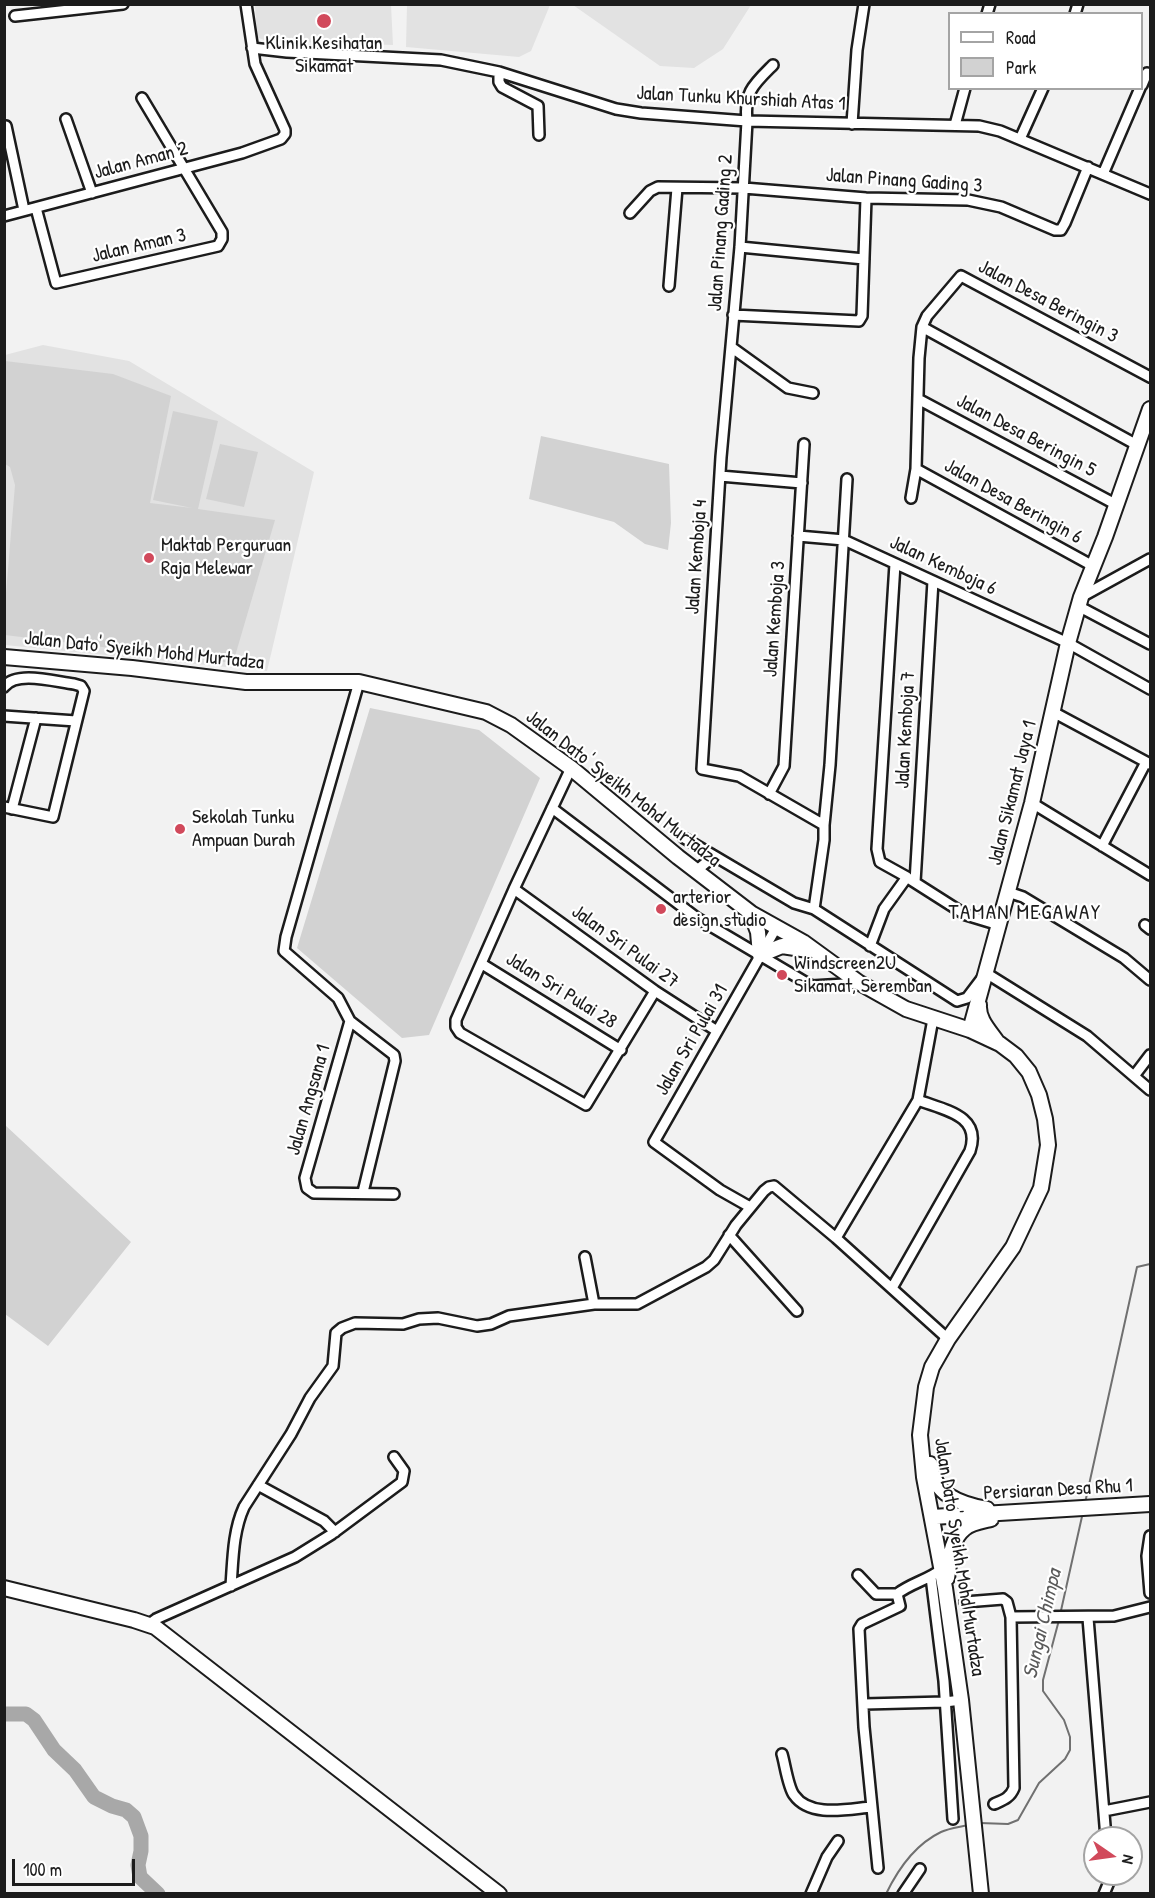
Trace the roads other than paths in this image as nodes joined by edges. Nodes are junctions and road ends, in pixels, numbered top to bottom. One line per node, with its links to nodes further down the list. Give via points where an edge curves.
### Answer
1 (123, 4): 4 (street)
2 (246, 4): 5 (street)
3 (864, 4): 16 (street)
4 (15, 16)
5 (252, 48): 7 (street, Jalan Tunku Khurshiah Atas 1, via 441,60); 21 (street, Jalan Aman 2, via 285,134 242,153)
6 (773, 65): 15 (street, Jalan Pinang Gading 2, via 754,84 746,103)
7 (500, 72): 15 (street, Jalan Tunku Khurshiah Atas 1, via 616,109); 19 (street, via 502,87 538,106)
8 (1147, 73): 9 (street)
9 (1143, 82)
10 (964, 90): 17 (street)
11 (1042, 90): 20 (street)
12 (1140, 90): 23 (street)
13 (142, 98): 21 (street)
14 (66, 119): 26 (street)
15 (747, 121): 16 (street, Jalan Tunku Khurshiah Atas 1); 25 (street, Jalan Pinang Gading 2)
16 (852, 124): 17 (street, Jalan Tunku Khurshiah Atas 1)
17 (955, 125): 20 (street, Jalan Tunku Khurshiah Atas 1, via 979,126)
18 (6, 126): 30 (street)
19 (539, 135)
20 (1020, 139): 22 (street, Jalan Tunku Khurshiah Atas 1)
21 (184, 167): 26 (street, Jalan Aman 2); 29 (street, Jalan Aman 3, via 222,232 218,246 56,283)
22 (1088, 167): 23 (street, Jalan Tunku Khurshiah Atas 1); 28 (street, Jalan Pinang Gading 3, via 1061,230 1002,207 968,200)
23 (1103, 174): 27 (street, Jalan Tunku Khurshiah Atas 1)
24 (677, 188): 25 (street, Jalan Pinang Gading 3); 31 (street, Jalan Pinang Gading 3, via 658,187 650,191); 35 (street)
25 (744, 188): 28 (street, Jalan Pinang Gading 3); 33 (street, Jalan Pinang Gading 2)
26 (92, 193): 29 (street, Jalan Aman 2)
27 (1150, 194)
28 (866, 198): 34 (street)
29 (36, 208): 30 (street, Jalan Aman 2)
30 (24, 210): 32 (street, Jalan Aman 2)
31 (630, 213)
32 (4, 216)
33 (740, 248): 34 (street); 36 (street, Jalan Pinang Gading 2)
34 (864, 259): 36 (street, via 861,319 856,322)
35 (669, 286)
36 (733, 315): 38 (street, Jalan Pinang Gading 2)
37 (922, 327): 39 (street, Jalan Desa Beringin 3, via 961,276); 41 (street); 44 (street)
38 (731, 347): 40 (street, via 788,388); 46 (street, Jalan Kemboja 4)
39 (1150, 378)
40 (813, 393)
41 (918, 399): 45 (street); 50 (street, Jalan Desa Beringin 5)
42 (1150, 409): 44 (main road, Jalan Sikamat Jaya 1)
43 (804, 444): 48 (street, Jalan Kemboja 3)
44 (1137, 445): 50 (main road, Jalan Sikamat Jaya 1)
45 (916, 469): 49 (street); 55 (street, Jalan Desa Beringin 6)
46 (720, 476): 48 (street); 70 (street, Jalan Kemboja 4, via 702,769 739,776)
47 (847, 479): 52 (street)
48 (802, 483): 51 (street, Jalan Kemboja 3)
49 (911, 498)
50 (1117, 505): 55 (main road, Jalan Sikamat Jaya 1)
51 (798, 536): 52 (street, Jalan Kemboja 6); 70 (street, Jalan Kemboja 3, via 784,766)
52 (844, 540): 54 (street, Jalan Kemboja 6); 74 (street)
53 (1150, 559): 57 (street)
54 (895, 564): 56 (street, Jalan Kemboja 6); 80 (street, via 877,849 880,862)
55 (1093, 566): 57 (main road, Jalan Sikamat Jaya 1)
56 (933, 581): 58 (street, Jalan Kemboja 6); 80 (street, Jalan Kemboja 7)
57 (1079, 602): 58 (main road, Jalan Sikamat Jaya 1); 59 (street)
58 (1068, 643): 63 (street, Jalan Kemboja 6); 64 (main road, Jalan Sikamat Jaya 1)
59 (1150, 644)
60 (4, 657): 61 (main road, Jalan Dato' Syeikh Mohd Murtadza, via 246,682)
61 (359, 682): 69 (main road, Jalan Dato' Syeikh Mohd Murtadza, via 486,712); 97 (street, via 284,951 338,998)
62 (4, 687): 67 (street, via 21,677 81,686 84,691)
63 (1150, 689)
64 (1053, 712): 68 (street); 71 (main road, Jalan Sikamat Jaya 1)
65 (4, 716): 66 (street)
66 (36, 718): 67 (street); 72 (street)
67 (76, 721): 72 (street, via 53,817)
68 (1148, 763): 76 (street)
69 (571, 768): 73 (street); 78 (main road, Jalan Dato' Syeikh Mohd Murtadza)
70 (769, 794): 74 (street)
71 (1032, 803): 76 (street); 82 (main road, Jalan Sikamat Jaya 1)
72 (8, 808)
73 (552, 808): 81 (street); 89 (street, via 697,918)
74 (824, 825): 83 (street)
75 (684, 838): 77 (street)
76 (1102, 846): 79 (street)
77 (714, 856): 78 (street); 83 (street, via 795,903)
78 (696, 871): 84 (main road, Jalan Dato' Syeikh Mohd Murtadza)
79 (1150, 875)
80 (911, 879): 85 (street, via 966,915); 87 (street, via 884,909)
81 (514, 888): 90 (street); 94 (street, Jalan Sri Pulai 27)
82 (1008, 892): 85 (main road, Jalan Sikamat Jaya 1); 92 (street, via 1023,897 1124,958)
83 (814, 909): 87 (street)
84 (751, 913): 86 (main road, Jalan Dato' Syeikh Mohd Murtadza); 89 (main road, via 760,939)
85 (999, 925): 91 (main road, Jalan Sikamat Jaya 1)
86 (777, 928): 88 (main road, Jalan Dato' Syeikh Mohd Murtadza); 89 (street, Jalan Sri Pulai 31)
87 (870, 946): 91 (street, via 957,1000 967,998)
88 (815, 951): 89 (main road, via 782,946); 93 (main road, Jalan Dato' Syeikh Mohd Murtadza)
89 (760, 955): 93 (street, via 812,986); 99 (street, Jalan Sri Pulai 31)
90 (482, 964): 101 (street, Jalan Sri Pulai 28); 101 (street, via 456,1020 460,1033 586,1105)
91 (986, 973): 95 (main road, Jalan Sikamat Jaya 1); 103 (street, via 1086,1036)
92 (1150, 980)
93 (860, 983): 96 (main road, Jalan Dato' Syeikh Mohd Murtadza, via 906,1009)
94 (655, 992): 99 (street, Jalan Sri Pulai 27); 101 (street)
95 (980, 994): 96 (main road, via 962,1017); 98 (main road, Jalan Sikamat Jaya 1); 100 (main road, via 981,1018)
96 (936, 1020): 98 (main road, Jalan Dato' Syeikh Mohd Murtadza); 105 (street)
97 (350, 1021): 106 (street, via 394,1055 395,1061); 106 (street, Jalan Angsana 1, via 305,1178 306,1188 314,1193)
98 (970, 1030): 100 (main road, Jalan Dato' Syeikh Mohd Murtadza)
99 (717, 1031): 108 (street, Jalan Sri Pulai 31, via 654,1142)
100 (1000, 1044): 115 (main road, Jalan Dato' Syeikh Mohd Murtadza, via 1029,1072 1039,1095 1045,1119 1047,1161 1041,1188 1013,1247)
101 (621, 1050)
102 (1150, 1055): 103 (street)
103 (1134, 1076): 104 (street)
104 (1150, 1090)
105 (918, 1100): 110 (street); 112 (street, via 969,1123 973,1141)
106 (363, 1192): 107 (street)
107 (394, 1194)
108 (750, 1207): 109 (street); 110 (street, via 774,1186)
109 (729, 1234): 113 (street, via 706,1267 648,1299 637,1304); 114 (street)
110 (836, 1238): 112 (street)
111 (585, 1257): 113 (street)
112 (891, 1287): 115 (street)
113 (594, 1304): 118 (street, via 509,1316 477,1326 438,1318 403,1324 356,1323 342,1328 334,1340 333,1366)
114 (797, 1311)
115 (948, 1339): 116 (main road, Jalan Dato' Syeikh Mohd Murtadza)
116 (926, 1387): 120 (main road, via 931,1474 941,1490 955,1501); 121 (main road, Jalan Dato' Syeikh Mohd Murtadza, via 920,1435)
117 (394, 1457): 122 (street, via 404,1471 402,1482)
118 (258, 1485): 122 (street, via 324,1521); 126 (street, via 236,1528)
119 (1150, 1504): 120 (main road, Persiaran Desa Rhu 1)
120 (1007, 1513): 121 (main road, Persiaran Desa Rhu 1); 128 (main road, via 965,1527 951,1552)
121 (932, 1517): 124 (main road, Jalan Dato' Syeikh Mohd Murtadza)
122 (335, 1532): 126 (street, via 295,1557)
123 (1150, 1536): 129 (street)
124 (936, 1573): 128 (main road, Jalan Dato' Syeikh Mohd Murtadza); 130 (street); 137 (street)
125 (858, 1575): 130 (street, via 876,1594)
126 (231, 1586): 135 (street)
127 (4, 1588): 135 (main road)
128 (945, 1588): 136 (main road, Jalan Dato' Syeikh Mohd Murtadza)
129 (1150, 1593)
130 (897, 1594): 138 (street, via 900,1606 859,1629)
131 (965, 1602): 133 (street, via 1003,1599)
132 (1150, 1607): 134 (street, via 1114,1616)
133 (1011, 1617): 134 (street); 141 (street, via 1014,1788 1006,1799)
134 (1088, 1617): 143 (street)
135 (148, 1624): 149 (main road)
136 (961, 1700): 137 (street); 152 (main road, Jalan Dato' Syeikh Mohd Murtadza)
137 (945, 1702): 138 (street); 144 (street)
138 (864, 1704): 142 (street)
139 (783, 1754): 142 (street, via 794,1795 808,1808)
140 (1150, 1803): 143 (street)
141 (994, 1804)
142 (872, 1807): 147 (street)
143 (1104, 1811): 145 (street)
144 (953, 1819)
145 (1105, 1826)
146 (838, 1841): 150 (street)
147 (878, 1868)
148 (920, 1869): 151 (street)
149 (499, 1893)
150 (811, 1893)
151 (903, 1893)
152 (981, 1893)

